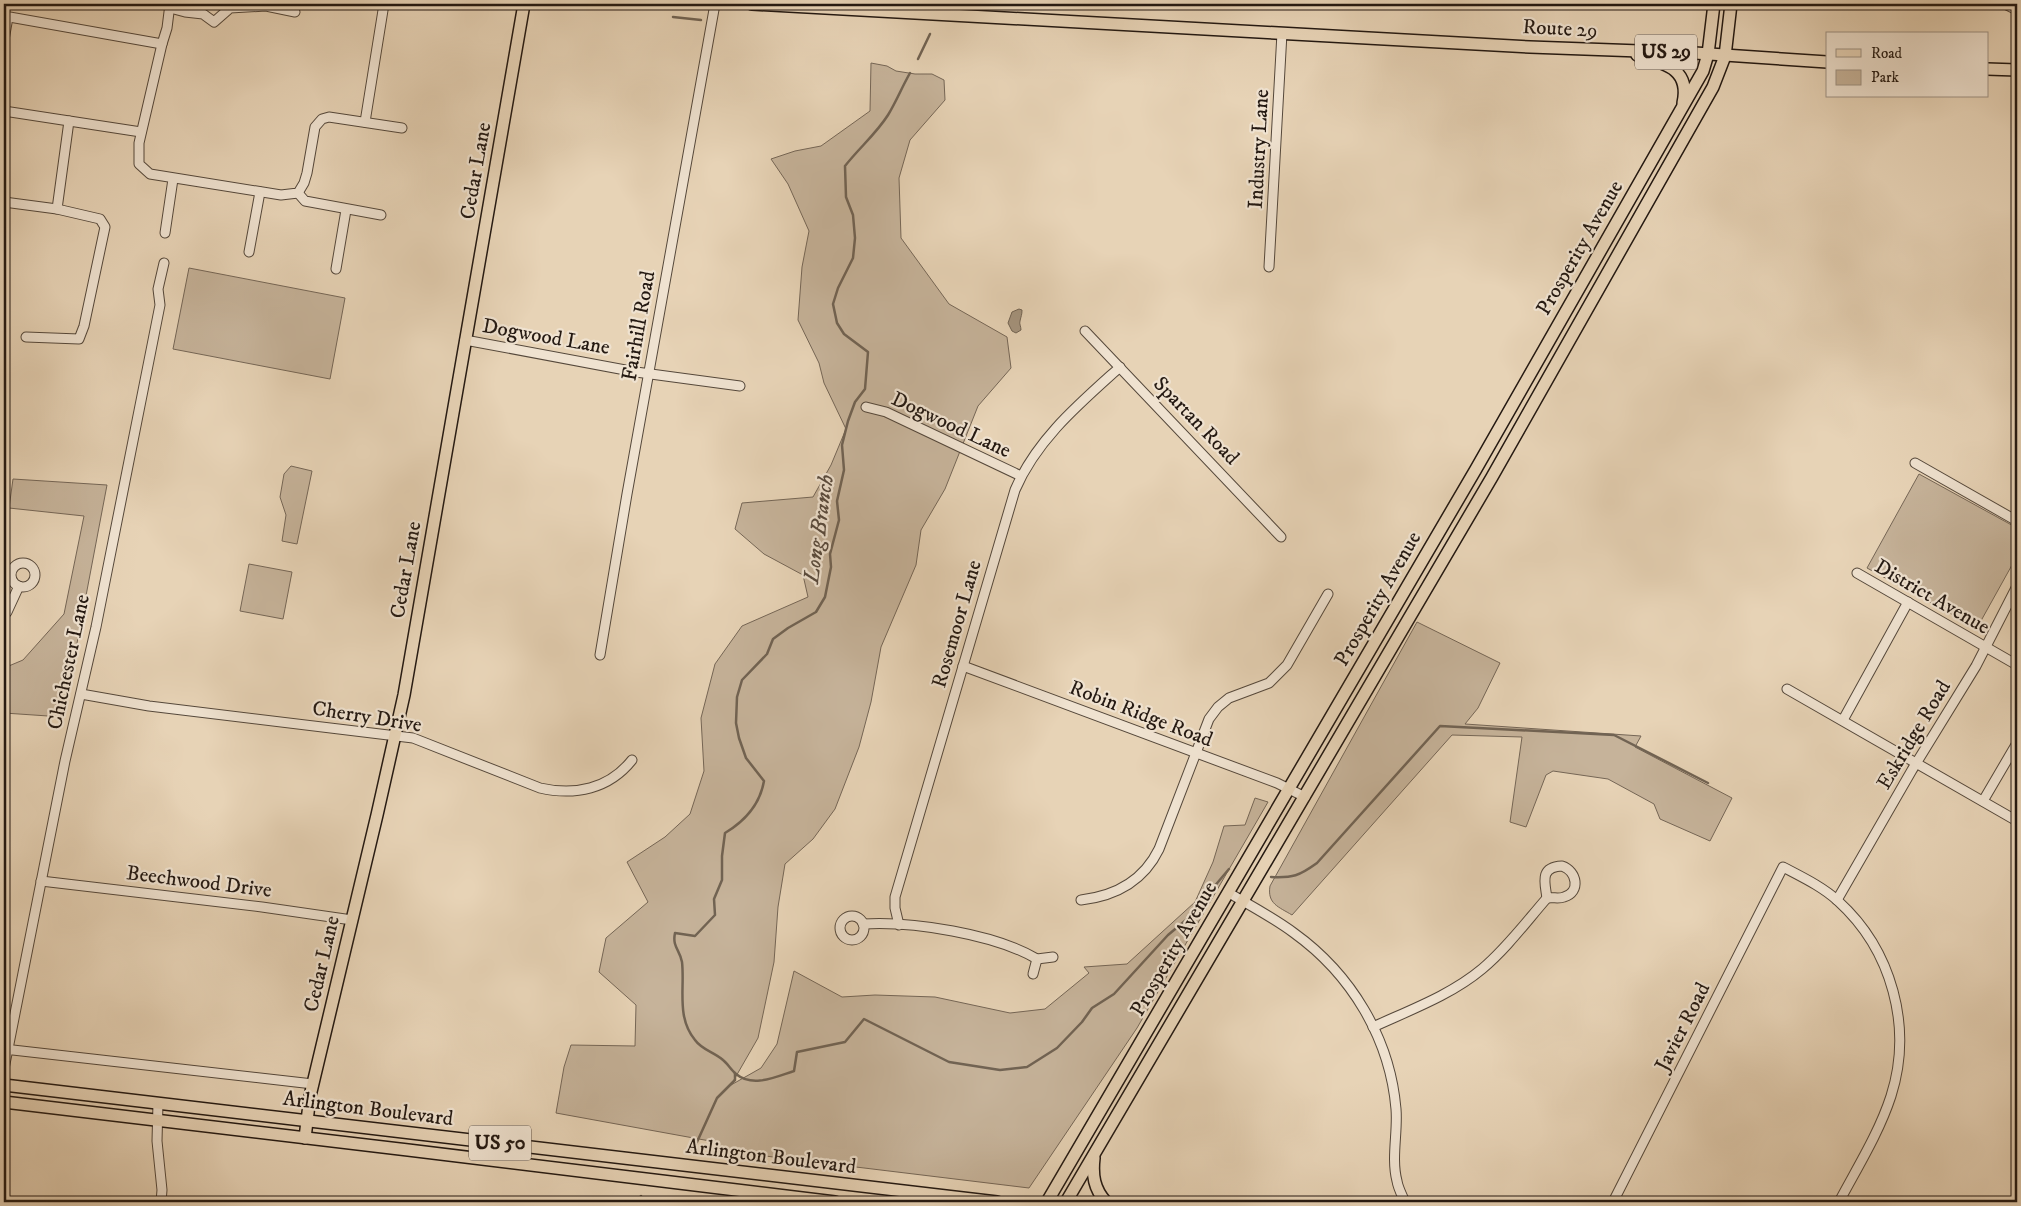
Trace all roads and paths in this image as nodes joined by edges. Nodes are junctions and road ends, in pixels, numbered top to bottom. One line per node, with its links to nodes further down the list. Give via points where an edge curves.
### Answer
1 (384, 4): 26 (street)
2 (524, 4): 43 (main road, Cedar Lane)
3 (715, 4): 45 (street, Fairhill Road)
4 (752, 4): 10 (main road, Route 29 / US 29)
5 (1714, 4): 18 (main road, Prosperity Avenue)
6 (1731, 4): 19 (main road, Prosperity Avenue)
7 (2005, 4): 11 (street)
8 (266, 5): 9 (street, via 230,8 214,22 203,14); 12 (street)
9 (170, 6): 16 (street)
10 (897, 8): 14 (main road, Route 29 / US 29)
11 (2017, 10)
12 (295, 12)
13 (6, 16): 15 (street); 16 (street)
14 (1282, 33): 17 (main road, Route 29 / US 29); 39 (street, Industry Lane)
15 (4, 40)
16 (162, 44): 28 (street)
17 (1624, 51): 18 (main road, Route 29 / US 29); 24 (main road, via 1663,63 1679,74 1684,96)
18 (1708, 54): 19 (main road, Route 29 / US 29); 24 (main road, Prosperity Avenue, via 1703,71)
19 (1725, 56): 20 (main road, Route 29 / US 29); 71 (main road, Prosperity Avenue, via 1713,87 1641,215)
20 (1826, 62)
21 (1988, 69): 22 (main road)
22 (2017, 70)
23 (4, 111): 25 (street)
24 (1678, 115): 70 (main road, Prosperity Avenue)
25 (69, 121): 28 (street); 33 (street)
26 (365, 122): 27 (street); 31 (street, via 322,119 315,127 304,183)
27 (402, 128)
28 (141, 132): 29 (street, via 139,164 150,174)
29 (173, 178): 30 (street); 36 (street)
30 (260, 192): 31 (street); 37 (street)
31 (298, 193): 34 (street, via 305,201)
32 (4, 202): 33 (street)
33 (57, 210): 42 (street, via 100,219 105,227 84,326 79,339)
34 (346, 210): 35 (street); 40 (street)
35 (381, 215)
36 (165, 233)
37 (249, 252)
38 (164, 263): 63 (street, Chichester Lane, via 158,289 160,304)
39 (1270, 267)
40 (336, 269)
41 (1085, 331): 44 (street, Spartan Road)
42 (26, 337)
43 (465, 340): 45 (street, Dogwood Lane); 65 (main road, Cedar Lane)
44 (1120, 367): 49 (street, Rosemoor Lane, via 1058,426 1037,450); 51 (street, Spartan Road)
45 (648, 373): 46 (street, Dogwood Lane); 59 (street, Fairhill Road)
46 (740, 386)
47 (866, 407): 49 (street, Dogwood Lane, via 886,412)
48 (1914, 463): 50 (street)
49 (1021, 476): 61 (street, Rosemoor Lane)
50 (2017, 521)
51 (1281, 537)
52 (1857, 573): 56 (street, District Avenue)
53 (19, 586): 57 (street)
54 (2017, 586): 58 (street, Eskridge Road)
55 (1328, 594): 67 (street, via 1287,665 1269,683 1229,698 1218,707 1209,719)
56 (1908, 602): 58 (street, District Avenue); 64 (street)
57 (4, 615)
58 (1986, 647): 60 (street, District Avenue); 69 (street, Eskridge Road)
59 (600, 655)
60 (2017, 664)
61 (963, 666): 67 (street, Robin Ridge Road); 82 (street, Rosemoor Lane, via 896,897)
62 (1788, 689): 64 (street)
63 (81, 694): 65 (street, Cherry Drive, via 149,706); 74 (street, Chichester Lane)
64 (1843, 720): 69 (street)
65 (396, 735): 68 (street, Cherry Drive, via 428,743 554,792 594,788 618,774); 80 (main road, Cedar Lane)
66 (2017, 743): 72 (street)
67 (1195, 754): 70 (street, Robin Ridge Road); 77 (street, via 1159,849 1147,868 1116,892)
68 (632, 760)
69 (1918, 762): 72 (street); 78 (street, Eskridge Road)
70 (1290, 789): 71 (street, Robin Ridge Road); 75 (main road, Prosperity Avenue)
71 (1305, 798): 79 (main road, Prosperity Avenue)
72 (1983, 801): 73 (street)
73 (2017, 821)
74 (41, 881): 80 (street, Beechwood Drive); 87 (street, Chichester Lane)
75 (1229, 893): 79 (street); 100 (main road, Prosperity Avenue)
76 (1547, 898): 86 (street, via 1496,956 1466,981)
77 (1080, 900)
78 (1837, 900): 104 (street, Javier Road, via 1810,881 1783,868); 105 (street, via 1861,926 1879,953 1894,995 1900,1034 1897,1070 1890,1096)
79 (1244, 902): 86 (street, via 1293,932 1324,958 1355,995); 96 (main road, Prosperity Avenue)
80 (352, 920): 89 (main road, Cedar Lane)
81 (863, 924): 82 (street)
82 (899, 925): 84 (street, via 976,936)
83 (1053, 957): 84 (street)
84 (1037, 959): 85 (street)
85 (1032, 974)
86 (1373, 1027): 103 (street, via 1393,1088 1397,1126 1396,1181)
87 (6, 1049): 88 (street, Chichester Lane); 89 (street)
88 (4, 1069)
89 (313, 1084): 94 (main road, Cedar Lane)
90 (4, 1085): 92 (main road, Arlington Boulevard / US 50)
91 (4, 1102): 93 (main road, Arlington Boulevard / US 50)
92 (158, 1103): 93 (street); 94 (main road, Arlington Boulevard / US 50)
93 (156, 1120): 95 (main road, Arlington Boulevard / US 50); 97 (street)
94 (307, 1121): 95 (main road, Cedar Lane); 99 (main road, Arlington Boulevard / US 50)
95 (305, 1138): 98 (main road, Arlington Boulevard / US 50)
96 (1094, 1156): 101 (main road, Prosperity Avenue); 102 (main road, via 1094,1179)
97 (161, 1202)
98 (835, 1202)
99 (997, 1202)
100 (1047, 1202)
101 (1066, 1202)
102 (1106, 1202)
103 (1405, 1202)
104 (1613, 1202)
105 (1839, 1202)

